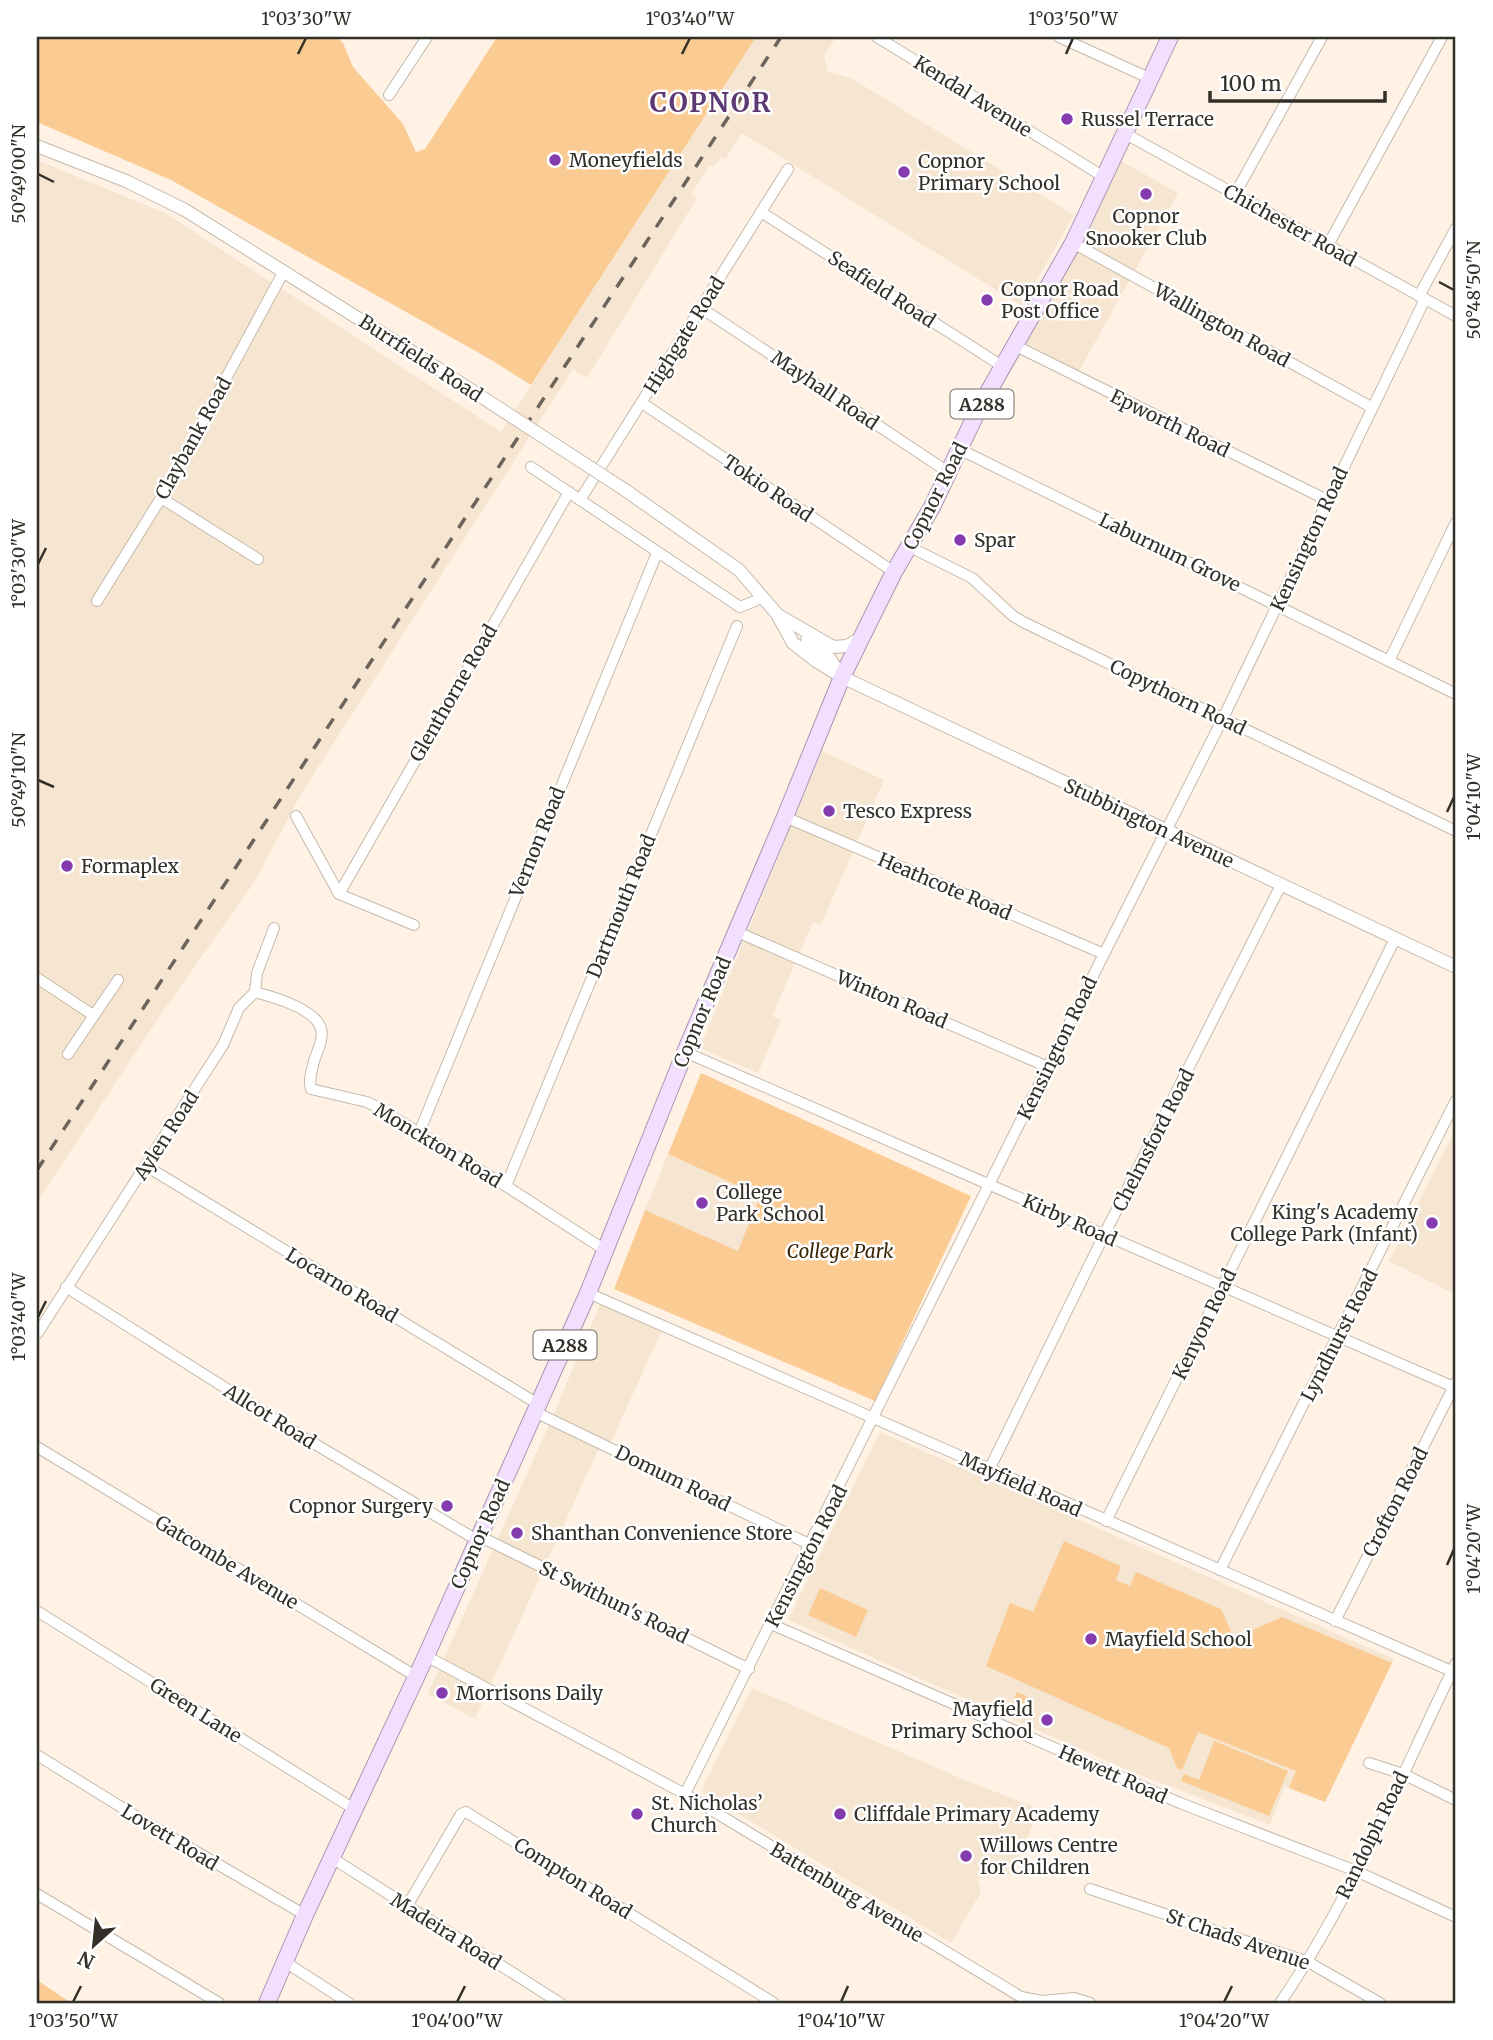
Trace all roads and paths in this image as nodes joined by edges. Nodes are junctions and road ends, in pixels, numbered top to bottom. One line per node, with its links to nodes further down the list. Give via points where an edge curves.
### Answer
1 (427, 37): 8 (street)
2 (877, 37): 12 (street, Kendal Avenue)
3 (1059, 37): 7 (street)
4 (1170, 37): 7 (main road, Copnor Road / A288)
5 (1322, 37): 13 (street)
6 (1442, 37): 17 (street)
7 (1149, 79): 9 (main road, Copnor Road / A288)
8 (389, 95)
9 (1125, 133): 12 (main road, Copnor Road / A288); 13 (street, Chichester Road)
10 (37, 146): 18 (street, Burrfields Road, via 185,210)
11 (788, 169): 14 (street, Highgate Road)
12 (1104, 177): 16 (main road, Copnor Road / A288)
13 (1235, 194): 17 (street, Chichester Road)
14 (761, 212): 20 (street, Highgate Road); 23 (street, Seafield Road)
15 (1456, 228): 19 (street, Kensington Road)
16 (1073, 243): 22 (main road, Copnor Road / A288); 25 (street, Wallington Road)
17 (1328, 245): 19 (street, Chichester Road)
18 (284, 271): 30 (street, Claybank Road); 38 (street, Burrfields Road, bridge, via 625,490 739,570)
19 (1422, 297): 21 (street, Chichester Road); 25 (street, Kensington Road)
20 (701, 308): 24 (street, Highgate Road); 28 (street, Mayhall Road)
21 (1456, 316)
22 (1014, 345): 23 (main road, Copnor Road / A288); 32 (street, Epworth Road)
23 (1002, 366): 26 (main road, Copnor Road / A288)
24 (642, 403): 31 (street, Highgate Road); 37 (street, Tokio Road)
25 (1371, 407): 32 (street, Kensington Road)
26 (959, 449): 28 (main road, Copnor Road / A288); 40 (street, Laburnum Grove)
27 (531, 467): 29 (street)
28 (948, 472): 34 (main road, Copnor Road / A288)
29 (569, 492): 31 (street); 53 (street, Glenthorne Road)
30 (161, 498): 36 (street); 39 (street, Claybank Road)
31 (580, 500): 35 (street)
32 (1327, 500): 40 (street, Kensington Road)
33 (1456, 522): 44 (street)
34 (910, 547): 37 (main road, Copnor Road / A288); 47 (street, Copythorn Road, via 972,578 1023,622)
35 (657, 553): 38 (street, via 740,607); 68 (street, Vernon Road)
36 (258, 559)
37 (894, 572): 43 (main road, Copnor Road / A288)
38 (762, 595): 41 (street, Burrfields Road)
39 (97, 601)
40 (1278, 605): 44 (street, Laburnum Grove); 47 (street, Kensington Road)
41 (778, 614): 43 (street, Burrfields Road, via 833,648); 45 (street, Burrfields Road, via 793,643)
42 (737, 626): 71 (street, Dartmouth Road)
43 (861, 638): 45 (main road, Copnor Road / A288)
44 (1389, 662): 46 (street, Laburnum Grove)
45 (842, 677): 49 (main road, Copnor Road / A288); 51 (street, Stubbington Avenue)
46 (1456, 694)
47 (1223, 718): 50 (street, Copythorn Road); 51 (street, Kensington Road)
48 (296, 816): 53 (street)
49 (785, 817): 56 (main road, Copnor Road / A288); 58 (street, Heathcote Road)
50 (1456, 831)
51 (1167, 832): 52 (street, Stubbington Avenue); 58 (street, Kensington Road)
52 (1281, 885): 57 (street, Stubbington Avenue); 72 (street, Chelmsford Road)
53 (339, 894): 54 (street)
54 (414, 925)
55 (274, 928): 62 (street, Aylen Road, via 257,973)
56 (735, 932): 64 (main road, Copnor Road / A288); 66 (street, Winton Road)
57 (1395, 939): 59 (street, Stubbington Avenue); 75 (street, Kenyon Road)
58 (1104, 954): 66 (street, Kensington Road)
59 (1456, 967)
60 (37, 978): 63 (street)
61 (118, 980): 63 (street)
62 (256, 992): 68 (street, Monckton Road, via 308,1012 317,1020 322,1036 310,1075 312,1088 367,1102); 69 (street, Aylen Road, via 239,1008 223,1045)
63 (93, 1015): 65 (street)
64 (685, 1052): 70 (street, Kirby Road); 73 (main road, Copnor Road / A288)
65 (68, 1054)
66 (1048, 1068): 70 (street, Kensington Road)
67 (1456, 1100): 78 (street, Lyndhurst Road)
68 (419, 1133): 71 (street, Monckton Road)
69 (146, 1166): 74 (street, Aylen Road); 80 (street, Locarno Road)
70 (989, 1185): 72 (street, Kirby Road); 81 (street, Kensington Road)
71 (506, 1186): 73 (street, Monckton Road)
72 (1104, 1235): 75 (street, Kirby Road); 83 (street, Chelmsford Road)
73 (605, 1250): 76 (main road, Copnor Road / A288)
74 (66, 1287): 77 (street, Aylen Road); 85 (street, Allcot Road, via 298,1434)
75 (1223, 1287): 78 (street, Kirby Road); 84 (street, Kenyon Road)
76 (588, 1293): 80 (main road, Copnor Road / A288); 81 (street, Mayfield Road)
77 (37, 1334)
78 (1338, 1337): 79 (street, Kirby Road); 87 (street, Lyndhurst Road)
79 (1455, 1386): 89 (street, Crofton Road)
80 (536, 1408): 85 (main road, Copnor Road / A288); 86 (street, Domum Road)
81 (874, 1419): 83 (street, Mayfield Road); 86 (street, Kensington Road)
82 (37, 1447): 94 (street, Gatcombe Avenue)
83 (989, 1470): 84 (street, Mayfield Road)
84 (1106, 1521): 87 (street, Mayfield Road)
85 (478, 1538): 91 (main road, Copnor Road / A288); 92 (street, St Swithun's Road)
86 (811, 1545): 90 (street, Kensington Road)
87 (1220, 1570): 89 (street, Mayfield Road)
88 (37, 1611): 100 (street, Green Lane)
89 (1335, 1621): 93 (street, Mayfield Road)
90 (771, 1624): 92 (street, Kensington Road); 102 (street, Hewett Road, via 1180,1803)
91 (426, 1657): 94 (main road, Copnor Road / A288); 98 (street, Battenburg Avenue)
92 (749, 1669): 98 (street, Kensington Road)
93 (1455, 1669): 97 (street, Randolph Road)
94 (416, 1677): 100 (main road, Copnor Road / A288)
95 (37, 1755): 106 (street, Lovett Road)
96 (1369, 1763): 97 (street)
97 (1403, 1774): 99 (street); 102 (street, Randolph Road)
98 (685, 1794): 115 (street, Battenburg Avenue, via 1021,1997 1042,2001 1074,1998)
99 (1456, 1800)
100 (354, 1809): 101 (main road, Copnor Road / A288)
101 (332, 1858): 105 (street, Madeira Road); 106 (main road, Copnor Road / A288)
102 (1356, 1871): 107 (street, Hewett Road); 109 (street, Randolph Road)
103 (1090, 1889): 109 (street, St Chads Avenue)
104 (37, 1894): 110 (street)
105 (407, 1906): 113 (street, Madeira Road); 114 (street, Compton Road, via 466,1812)
106 (306, 1915): 108 (main road, Copnor Road / A288)
107 (1456, 1917)
108 (285, 1962): 111 (main road, Copnor Road / A288); 112 (street)
109 (1308, 1962): 116 (street, Randolph Road); 117 (street, St Chads Avenue)
110 (219, 2003)
111 (267, 2003)
112 (349, 2003)
113 (560, 2003)
114 (774, 2003)
115 (1090, 2003)
116 (1280, 2003)
117 (1380, 2003)

